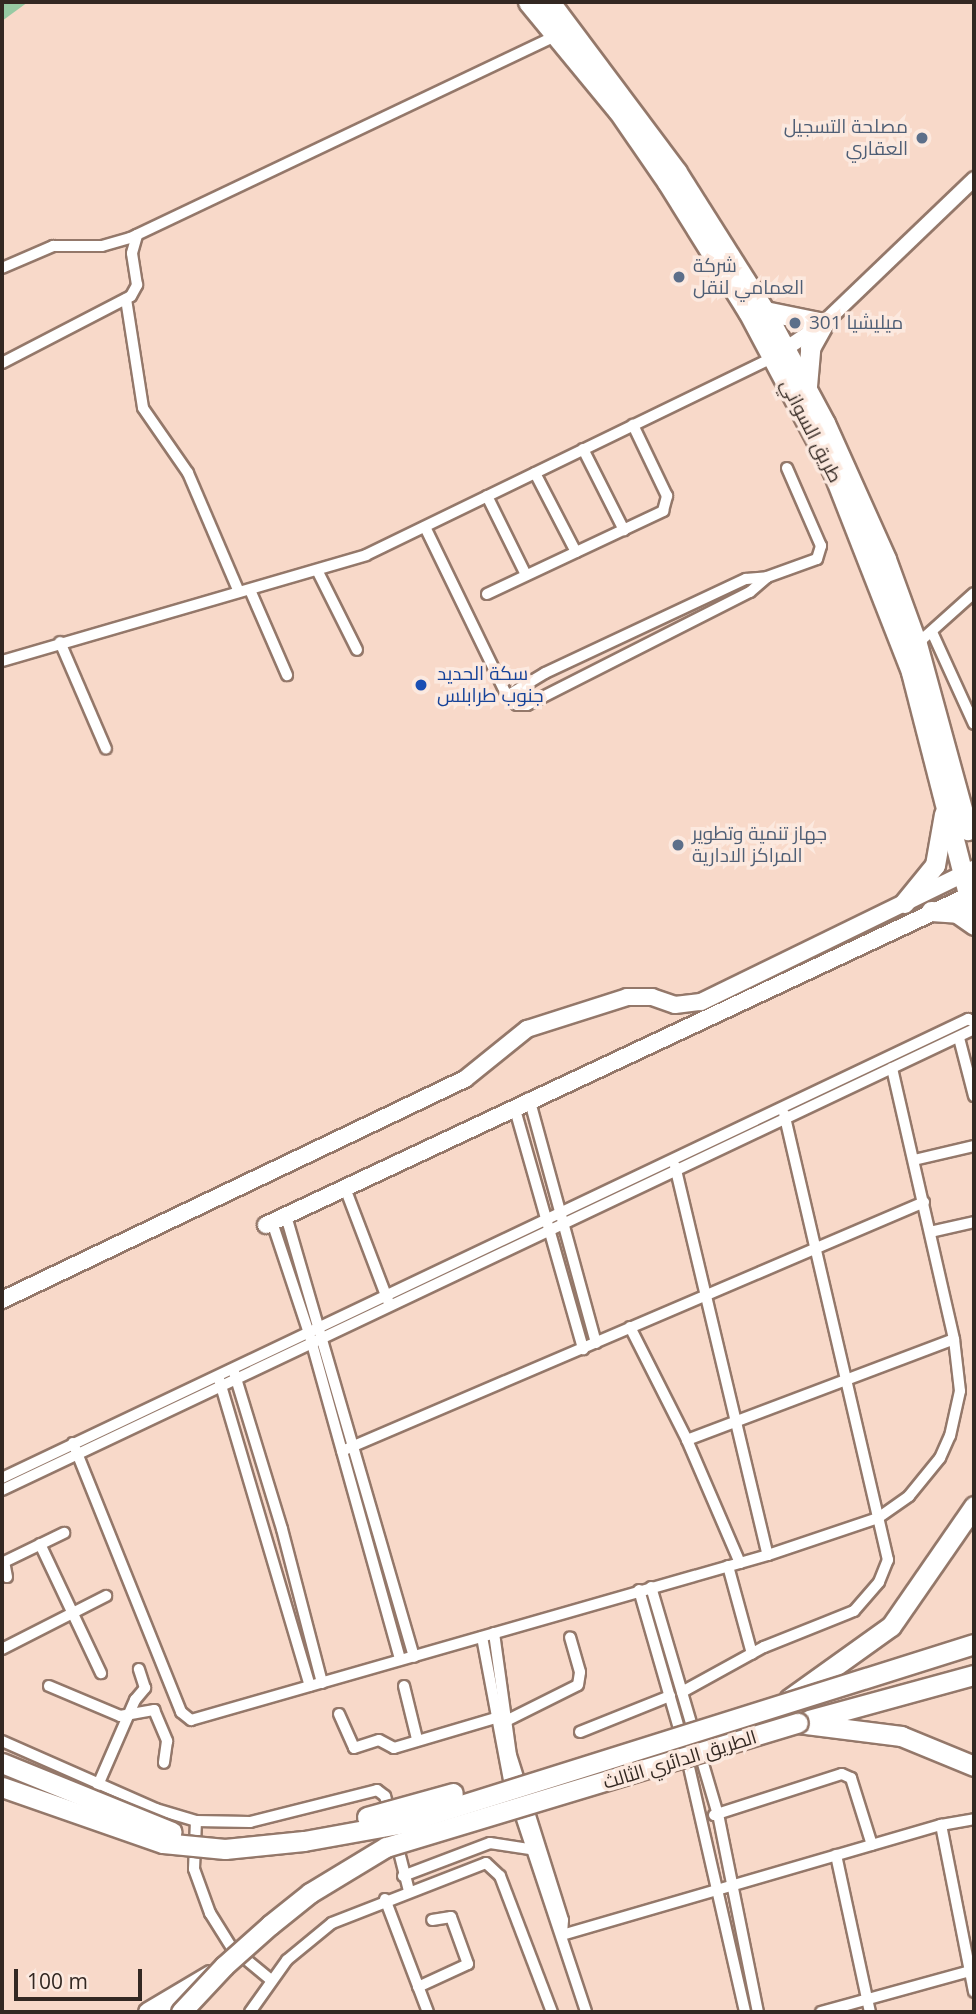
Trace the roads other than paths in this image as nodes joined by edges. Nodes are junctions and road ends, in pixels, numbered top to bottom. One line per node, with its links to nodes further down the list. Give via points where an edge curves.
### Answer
1 (528, 2): 3 (highway, طريق السواني)
2 (550, 2): 8 (highway, طريق السواني, via 630,103)
3 (558, 35): 5 (street); 10 (highway, طريق السواني, via 667,182)
4 (974, 179): 9 (street)
5 (137, 235): 6 (street, via 102,246 53,246); 7 (street, via 132,257 137,285)
6 (2, 268)
7 (126, 299): 11 (street); 24 (street, via 143,408 188,473)
8 (765, 311): 9 (highway); 10 (highway, طريق السواني)
9 (824, 323): 10 (street); 12 (highway, via 807,361)
10 (780, 353): 12 (highway, طريق السواني); 13 (street); 27 (highway, طريق السواني)
11 (2, 363)
12 (808, 391): 27 (highway, طريق السواني, via 860,500)
13 (632, 425): 14 (street); 19 (street, via 667,501 658,514)
14 (583, 449): 16 (street); 19 (street)
15 (787, 468): 23 (street, via 822,551 817,559)
16 (535, 473): 17 (street); 20 (street)
17 (487, 496): 18 (street); 22 (street)
18 (425, 527): 21 (street); 33 (street)
19 (624, 530): 20 (street)
20 (576, 552): 22 (street)
21 (318, 572): 24 (street); 30 (street)
22 (527, 575): 26 (street)
23 (767, 577): 33 (street, via 746,579 545,673); 33 (street, via 750,592 527,705 517,705)
24 (245, 591): 29 (street); 32 (street)
25 (974, 593): 28 (street)
26 (487, 594)
27 (901, 620): 28 (highway, طريق السواني); 36 (highway, طريق السواني)
28 (925, 638): 34 (street); 37 (highway, طريق السواني)
29 (60, 642): 31 (street); 35 (street)
30 (357, 650)
31 (2, 661)
32 (287, 676)
33 (507, 696)
34 (974, 724)
35 (106, 749)
36 (945, 792): 37 (highway, طريق السواني); 39 (highway, via 943,831 934,865)
37 (971, 867): 38 (highway, طريق السواني); 39 (main road)
38 (972, 893): 40 (main road); 41 (highway, طريق السواني)
39 (904, 903): 43 (main road)
40 (930, 911): 42 (highway, via 957,913); 44 (main road)
41 (974, 918)
42 (974, 925)
43 (772, 968): 44 (main road); 65 (main road, via 695,1004 626,997 533,1026 465,1079)
44 (778, 985): 50 (main road)
45 (974, 1022): 52 (street, via 968,1018)
46 (974, 1030): 47 (street)
47 (959, 1038): 48 (street); 49 (street)
48 (892, 1068): 52 (street); 54 (street)
49 (974, 1096)
50 (529, 1098): 51 (main road); 58 (street)
51 (514, 1106): 56 (main road); 61 (street)
52 (784, 1114): 55 (street); 63 (street)
53 (974, 1146): 54 (street)
54 (914, 1160): 57 (street)
55 (675, 1166): 58 (street); 64 (street)
56 (345, 1188): 59 (main road); 66 (street)
57 (924, 1202): 62 (street); 63 (street)
58 (563, 1218): 61 (street); 71 (street)
59 (275, 1221): 68 (street); 69 (street)
60 (974, 1222): 62 (street)
61 (550, 1224): 66 (street); 72 (street)
62 (930, 1232): 70 (street)
63 (815, 1249): 64 (street); 74 (street)
64 (706, 1296): 67 (street); 76 (street)
65 (2, 1300)
66 (388, 1302): 68 (street)
67 (630, 1327): 71 (street); 77 (street)
68 (322, 1333): 69 (street); 78 (street)
69 (311, 1338): 73 (street); 80 (street)
70 (954, 1339): 74 (street); 84 (street, via 960,1391 950,1436 926,1478)
71 (596, 1343): 72 (street)
72 (583, 1349): 78 (street)
73 (235, 1374): 75 (street); 106 (street)
74 (845, 1378): 76 (street); 84 (street)
75 (220, 1381): 79 (street); 106 (street)
76 (736, 1420): 77 (street); 87 (street)
77 (687, 1440): 88 (street)
78 (354, 1446): 80 (street); 101 (street)
79 (75, 1449): 81 (street); 82 (street); 106 (street, via 183,1716 195,1720)
80 (342, 1451): 102 (street)
81 (2, 1478)
82 (2, 1490)
83 (974, 1506): 111 (highway, bridge, via 903,1613 835,1669)
84 (878, 1518): 87 (street); 100 (street, via 888,1560 867,1598 842,1617)
85 (64, 1533): 86 (street)
86 (40, 1544): 90 (street, via 4,1562); 94 (street)
87 (768, 1555): 88 (street)
88 (740, 1563): 89 (street)
89 (728, 1566): 91 (street); 100 (street)
90 (7, 1577)
91 (651, 1587): 92 (street); 109 (street)
92 (639, 1590): 95 (street); 110 (street)
93 (106, 1596): 94 (street)
94 (72, 1611): 99 (street); 104 (street)
95 (494, 1633): 96 (street); 114 (street)
96 (482, 1637): 101 (street); 114 (street)
97 (570, 1637): 114 (street, via 580,1672 578,1685)
98 (974, 1644): 111 (highway, الطريق الدائري الثالث, bridge)
99 (2, 1649)
100 (752, 1654): 109 (street)
101 (414, 1657): 102 (street)
102 (400, 1660): 106 (street)
103 (139, 1669): 113 (street, via 145,1688 135,1699)
104 (100, 1673)
105 (974, 1675): 115 (highway, الطريق الدائري الثالث)
106 (316, 1685)
107 (49, 1686): 113 (street, via 116,1715)
108 (404, 1686): 117 (street)
109 (682, 1692): 125 (street)
110 (670, 1696): 116 (street); 126 (street)
111 (778, 1706): 122 (highway, الطريق الدائري الثالث, bridge)
112 (340, 1714): 117 (street, via 352,1747 379,1740 391,1748)
113 (130, 1716): 120 (street, via 154,1710 167,1741); 123 (street)
114 (500, 1719): 117 (street); 131 (street)
115 (798, 1723): 121 (highway, via 901,1736); 140 (highway, الطريق الدائري الثالث, bridge, via 386,1847 310,1894)
116 (580, 1732)
117 (417, 1739)
118 (2, 1741): 123 (street)
119 (2, 1763): 122 (highway, bridge, via 157,1828 231,1839 287,1836 452,1793)
120 (164, 1763)
121 (974, 1766)
122 (543, 1776): 124 (highway, الطريق الدائري الثالث, bridge, via 404,1823 272,1846 206,1847 147,1838)
123 (98, 1785): 128 (street)
124 (2, 1787)
125 (718, 1814): 126 (street); 130 (street, via 842,1774 851,1778); 134 (street)
126 (704, 1818): 135 (street)
127 (974, 1819): 129 (street)
128 (196, 1821): 133 (street, via 250,1822 377,1790 387,1800); 142 (street, via 194,1869 210,1913 231,1947)
129 (941, 1825): 130 (street); 141 (street)
130 (872, 1845): 132 (street)
131 (536, 1850): 133 (street, via 490,1843); 139 (street, via 552,1920)
132 (836, 1855): 134 (street); 145 (street)
133 (403, 1875): 136 (street)
134 (734, 1884): 135 (street); 153 (street)
135 (720, 1888): 139 (street); 152 (street)
136 (409, 1891): 137 (street); 150 (street, via 480,1864 495,1868)
137 (385, 1899): 142 (street, via 332,1923 287,1960); 143 (street)
138 (432, 1920): 143 (street, via 451,1917 468,1964)
139 (562, 1935): 151 (street)
140 (223, 1966): 146 (highway); 147 (highway, bridge)
141 (972, 1971): 144 (street); 145 (street)
142 (271, 1980): 148 (street)
143 (418, 1987): 149 (street)
144 (974, 1992)
145 (867, 2000): 154 (street); 155 (street)
146 (148, 2012)
147 (181, 2012)
148 (250, 2012)
149 (428, 2012)
150 (552, 2012)
151 (586, 2012)
152 (745, 2012)
153 (758, 2012)
154 (821, 2012)
155 (870, 2012)

